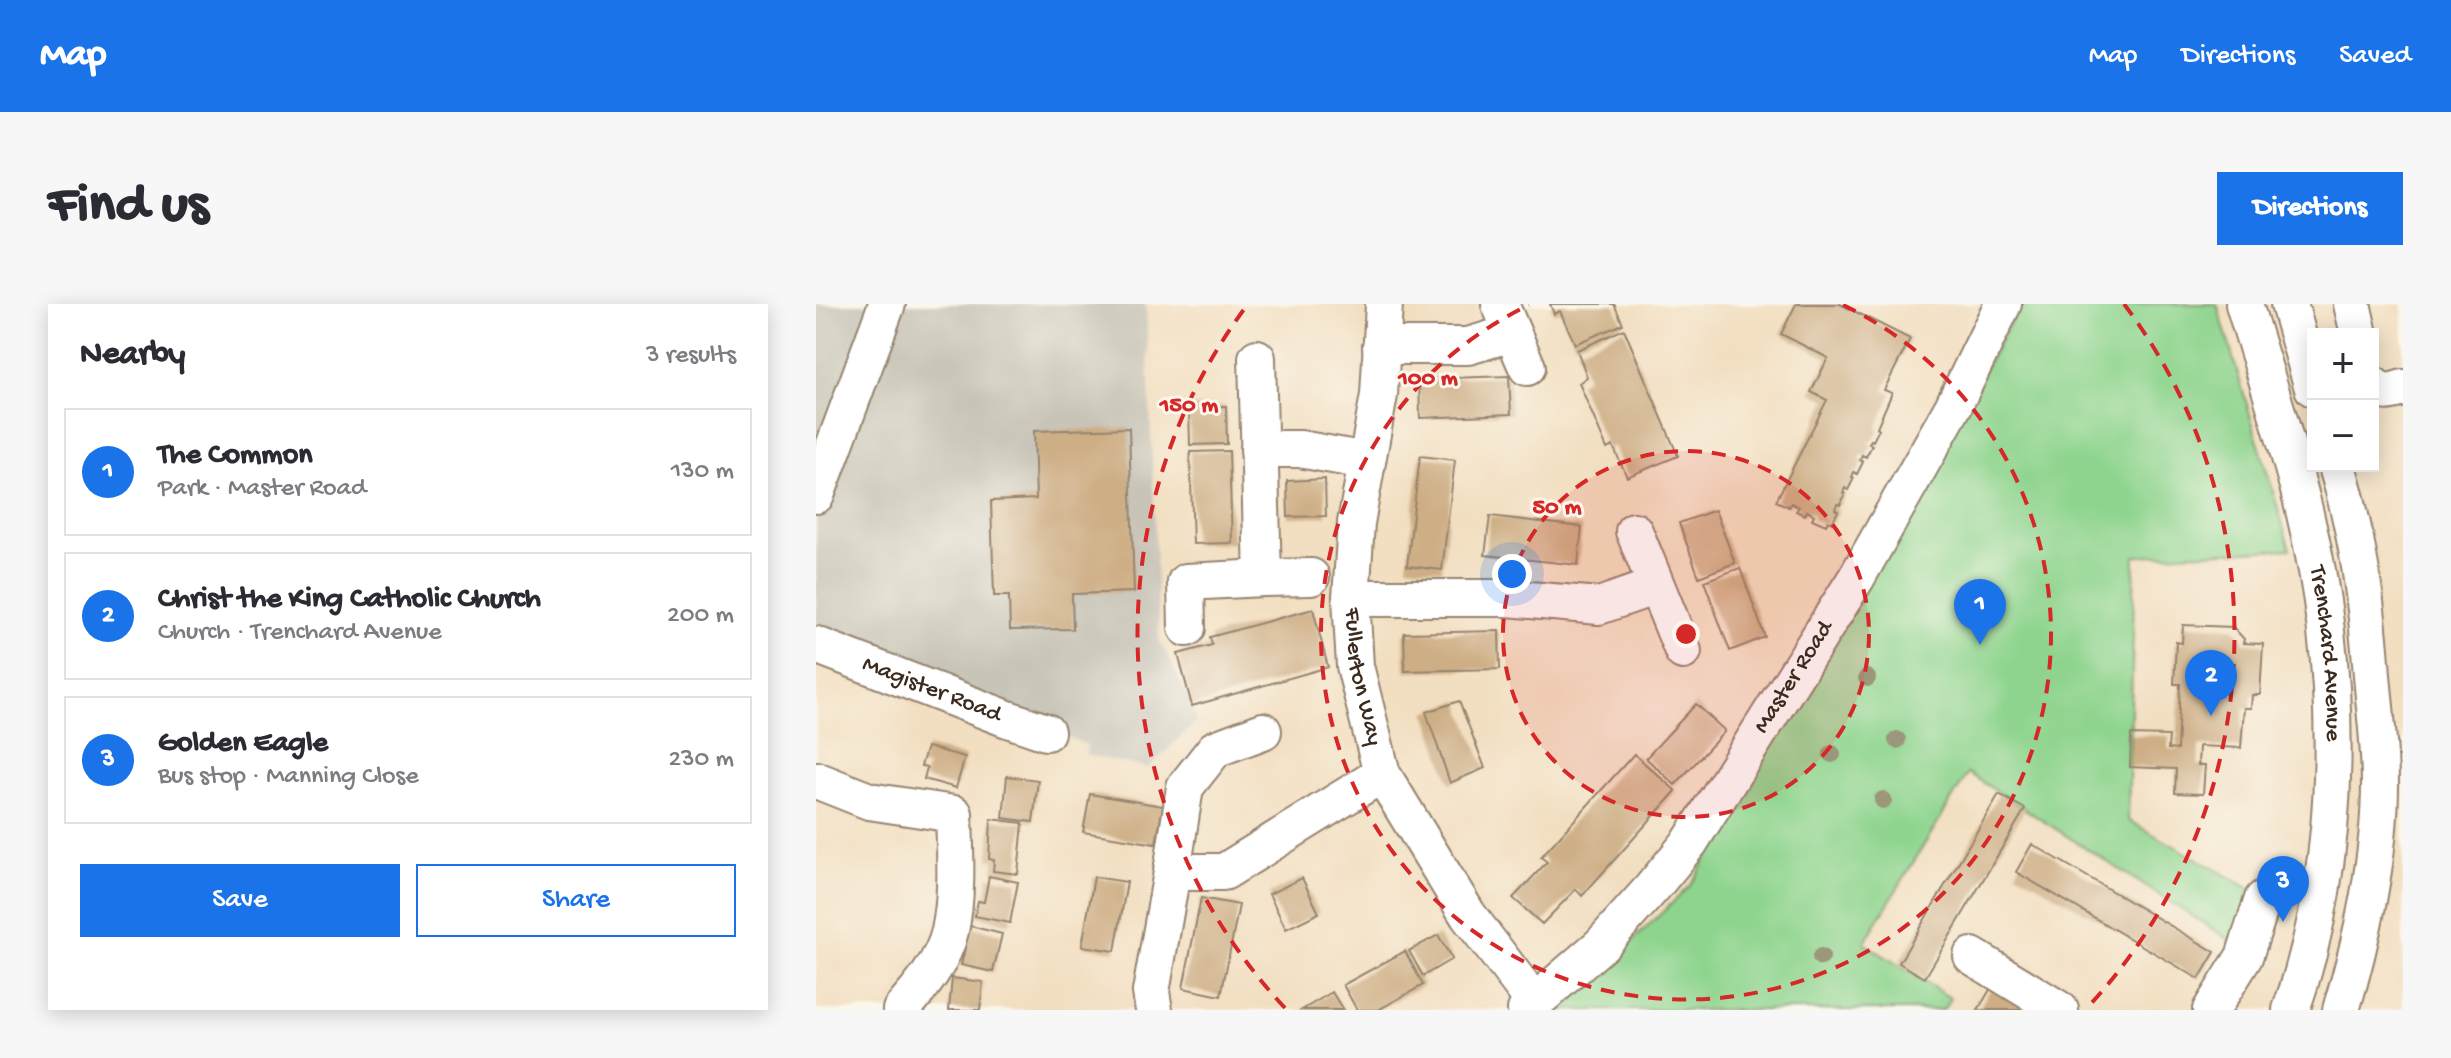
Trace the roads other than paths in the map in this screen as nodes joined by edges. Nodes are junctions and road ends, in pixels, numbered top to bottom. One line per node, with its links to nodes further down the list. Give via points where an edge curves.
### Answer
1 (887, 304): 18 (street)
2 (1384, 304): 9 (street, Fullerton Way)
3 (2003, 304): 37 (street, Master Road, via 1953,407 1857,577 1690,842 1601,945)
4 (2244, 304): 20 (street, Trenchard Avenue)
5 (2289, 304): 12 (street)
6 (2352, 304): 8 (street)
7 (1506, 318): 9 (street, via 1468,346); 11 (street)
8 (2358, 328)
9 (1381, 346): 16 (street, Fullerton Way, via 1379,395)
10 (1257, 358): 15 (street)
11 (1527, 367)
12 (2307, 367)
13 (2403, 388): 14 (street)
14 (2379, 390)
15 (1259, 449): 16 (street, via 1300,449); 23 (street)
16 (1366, 461): 25 (street, Fullerton Way)
17 (2339, 472): 19 (street, Trenchard Avenue)
18 (816, 495)
19 (2347, 501): 20 (street); 33 (street, Trenchard Avenue)
20 (2305, 514): 43 (street, Trenchard Avenue, via 2326,624 2332,691 2331,793 2323,874)
21 (1634, 531): 24 (street)
22 (1311, 577): 23 (street)
23 (1263, 578): 26 (street, via 1186,582)
24 (1656, 586): 25 (street, via 1599,606 1507,598); 28 (street)
25 (1351, 598): 31 (street, Fullerton Way, via 1355,666)
26 (1187, 628)
27 (816, 645): 30 (street, Magister Road)
28 (1683, 651)
29 (1263, 731): 34 (street, via 1215,749 1185,787)
30 (1046, 732)
31 (1382, 774): 34 (street, via 1224,872); 37 (street, Fullerton Way)
32 (816, 780): 39 (street, via 869,801 954,814 956,886 949,934 936,963)
33 (2392, 784): 38 (street, Trenchard Avenue)
34 (1172, 872): 40 (street, via 1151,992)
35 (2263, 899): 42 (street, via 2244,957)
36 (1972, 956): 41 (street)
37 (1530, 1006)
38 (2347, 1008)
39 (901, 1010)
40 (1154, 1010)
41 (2060, 1010)
42 (2211, 1010)
43 (2291, 1010)

